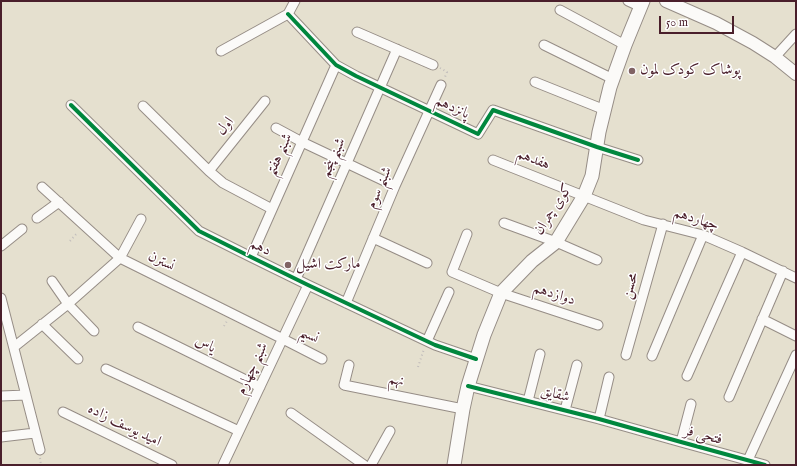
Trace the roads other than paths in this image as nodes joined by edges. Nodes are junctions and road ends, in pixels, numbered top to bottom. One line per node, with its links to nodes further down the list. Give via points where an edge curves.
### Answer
1 (295, 1): 6 (street)
2 (628, 1): 4 (street)
3 (666, 1): 13 (street, via 716,23)
4 (642, 4): 10 (main road, کوی چمران)
5 (560, 10): 10 (street)
6 (288, 14): 12 (street); 14 (street, پانزدهم)
7 (357, 32): 11 (street)
8 (796, 34): 13 (street)
9 (544, 45): 17 (street)
10 (625, 45): 17 (main road, کوی چمران)
11 (397, 49): 15 (street); 20 (street, شبنم پنجم)
12 (221, 52)
13 (775, 57): 16 (street)
14 (336, 65): 20 (street, پانزدهم); 27 (street, شبنم هفتم)
15 (433, 65)
16 (796, 74)
17 (613, 79): 24 (main road, کوی چمران)
18 (535, 82): 24 (street)
19 (441, 85): 25 (street, شبنم سوم)
20 (380, 88): 25 (street, پانزدهم); 31 (street, شبنم پنجم)
21 (265, 101): 32 (street, اول)
22 (70, 105): 49 (street, دهم, via 199,231)
23 (142, 106): 32 (street)
24 (604, 110): 28 (main road, کوی چمران)
25 (429, 111): 28 (street, پانزدهم, via 478,134 493,110); 33 (street, شبنم سوم)
26 (276, 128): 27 (street)
27 (302, 142): 31 (street); 37 (street, شبنم هفتم)
28 (597, 147): 30 (street, پانزدهم); 35 (main road, کوی چمران, via 592,176)
29 (493, 160): 35 (street, هفدهم)
30 (638, 160)
31 (347, 163): 33 (street); 55 (street, شبنم پنجم)
32 (208, 170): 37 (street, via 223,183)
33 (395, 186): 45 (street, شبنم سوم)
34 (42, 187): 36 (street, نسترن)
35 (584, 196): 41 (street, چهاردهم, via 644,220); 46 (main road, کوی چمران)
36 (59, 202): 38 (street); 50 (street, نسترن)
37 (272, 208): 49 (street, شبنم هفتم)
38 (37, 218)
39 (140, 219): 50 (street)
40 (504, 223): 46 (street)
41 (663, 224): 44 (street, چهاردهم); 74 (street, محسن)
42 (22, 228): 47 (street)
43 (467, 234): 59 (street, دوازدهم, via 452,272)
44 (703, 236): 48 (street, چهاردهم); 76 (street)
45 (374, 238): 52 (street); 61 (street, شبنم سوم)
46 (556, 242): 51 (street); 59 (main road, کوی چمران, via 532,261)
47 (1, 246)
48 (742, 252): 53 (street, چهاردهم); 83 (street)
49 (251, 257): 55 (street, دهم)
50 (120, 258): 62 (street); 70 (street, نسترن)
51 (597, 260)
52 (427, 263)
53 (783, 271): 54 (street, چهاردهم); 63 (street)
54 (796, 278)
55 (296, 279): 57 (street, دهم)
56 (52, 281): 62 (street)
57 (308, 285): 61 (street, دهم); 70 (street, شبنم چهارم)
58 (449, 292): 71 (street)
59 (501, 292): 65 (street, دوازدهم); 79 (main road, کوی چمران)
60 (1, 298): 68 (street)
61 (346, 302): 71 (street, دهم)
62 (68, 304): 64 (street); 67 (street)
63 (762, 319): 69 (street); 89 (street)
64 (42, 324): 72 (street); 77 (street)
65 (598, 324)
66 (138, 327): 86 (street, یاس)
67 (94, 331)
68 (5, 332): 72 (street)
69 (796, 336)
70 (283, 338): 78 (street, نسیم); 86 (street, شبنم چهارم)
71 (427, 341): 79 (street, دهم)
72 (14, 347): 87 (street)
73 (540, 354): 90 (street)
74 (626, 355)
75 (796, 355): 104 (street)
76 (652, 356)
77 (78, 359)
78 (322, 359)
79 (476, 359): 85 (main road, کوی چمران)
80 (350, 365): 92 (street, نهم, via 344,385)
81 (576, 365): 93 (street)
82 (106, 369): 99 (street)
83 (687, 376)
84 (609, 377): 96 (street)
85 (468, 386): 90 (street, شقایق); 92 (main road, کوی چمران)
86 (260, 387): 99 (street, شبنم چهارم)
87 (26, 395): 88 (street); 100 (street)
88 (1, 396)
89 (729, 397)
90 (528, 401): 93 (street, شقایق)
91 (691, 404): 102 (street)
92 (463, 408): 109 (main road, کوی چمران)
93 (565, 410): 96 (street, شقایق)
94 (63, 412): 105 (street, امید یوسف زاده)
95 (291, 413): 107 (street)
96 (599, 419): 97 (street, شقایق)
97 (636, 429): 102 (street, فتحی فر)
98 (390, 431): 108 (street)
99 (239, 432): 106 (street, شبنم چهارم)
100 (35, 433): 101 (street); 103 (street)
101 (1, 436)
102 (681, 442): 104 (street, فتحی فر)
103 (40, 450)
104 (748, 460): 110 (street, فتحی فر)
105 (172, 465)
106 (223, 465)
107 (364, 465)
108 (372, 465)
109 (454, 465)
110 (765, 465)

